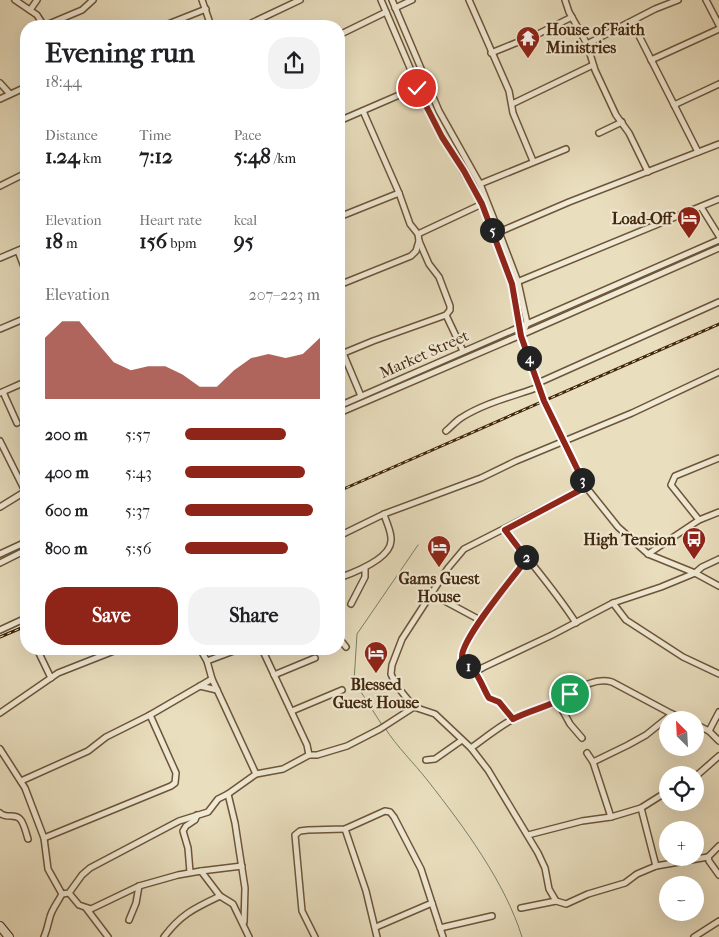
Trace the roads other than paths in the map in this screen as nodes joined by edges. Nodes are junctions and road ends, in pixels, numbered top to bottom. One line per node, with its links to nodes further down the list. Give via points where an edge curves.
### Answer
1 (15, 0): 15 (street)
2 (37, 0): 15 (street)
3 (93, 0): 19 (street, via 82,10)
4 (202, 0): 14 (street)
5 (300, 0): 22 (street)
6 (381, 0): 16 (street)
7 (392, 0): 13 (street)
8 (412, 0): 13 (street)
9 (469, 0): 27 (street)
10 (565, 0): 17 (street)
11 (678, 0): 23 (street)
12 (706, 0): 24 (street)
13 (395, 8): 31 (street)
14 (206, 9): 20 (street); 21 (street)
15 (30, 10): 18 (street)
16 (386, 12): 25 (street); 33 (street)
17 (572, 17): 26 (street); 27 (street)
18 (41, 20)
19 (58, 20)
20 (178, 20)
21 (209, 20)
22 (258, 20)
23 (632, 22): 26 (street); 28 (street)
24 (719, 27): 28 (street)
25 (345, 32)
26 (587, 44): 29 (street)
27 (491, 53): 37 (street)
28 (651, 60): 38 (street)
29 (593, 65): 37 (street); 41 (street)
30 (0, 83): 35 (street)
31 (427, 83): 33 (street); 49 (street)
32 (719, 84): 38 (street)
33 (417, 88): 39 (street); 53 (street)
34 (20, 89): 35 (street)
35 (10, 94): 36 (street)
36 (0, 99)
37 (512, 104): 46 (street)
38 (674, 105): 45 (street)
39 (363, 111): 40 (street); 51 (street)
40 (345, 118)
41 (622, 122): 42 (street); 47 (street)
42 (599, 133)
43 (719, 144): 45 (street)
44 (566, 149): 46 (street)
45 (698, 152): 47 (street)
46 (533, 161): 49 (street)
47 (648, 172): 56 (street)
48 (20, 176): 50 (street)
49 (480, 184): 56 (street)
50 (0, 186)
51 (399, 193): 55 (street); 57 (street, via 410,224)
52 (719, 199): 54 (street)
53 (482, 204): 57 (street); 66 (street)
54 (701, 207): 58 (street); 65 (street)
55 (345, 215)
56 (499, 232): 65 (street)
57 (418, 234): 59 (street)
58 (719, 238): 70 (street, Market Street)
59 (419, 241): 64 (street, via 411,256); 68 (street, via 450,306)
60 (719, 248): 73 (street, Market Street)
61 (18, 251): 62 (street); 63 (street)
62 (20, 256)
63 (0, 258)
64 (345, 282)
65 (518, 282): 66 (street); 70 (street)
66 (512, 284): 71 (street)
67 (719, 302): 80 (street)
68 (446, 315): 75 (street); 76 (street)
69 (20, 321): 72 (street)
70 (528, 323): 71 (street, Market Street); 73 (street); 74 (street)
71 (520, 326): 74 (street); 75 (street, Market Street)
72 (0, 329)
73 (532, 331): 74 (street, Market Street)
74 (521, 336): 80 (street); 84 (street, Market Street)
75 (463, 351): 82 (street, Market Street)
76 (345, 352)
77 (345, 362): 82 (street)
78 (719, 372): 88 (street)
79 (20, 384): 81 (street)
80 (538, 385): 86 (street, via 468,414); 88 (street)
81 (1, 393): 85 (street)
82 (361, 396): 83 (street, Market Street)
83 (345, 403)
84 (345, 410)
85 (17, 423)
86 (446, 431)
87 (0, 440): 89 (street)
88 (563, 442): 92 (street); 96 (street, via 481,478)
89 (3, 453): 91 (street)
90 (719, 458): 97 (street, via 675,476 672,481 671,485)
91 (20, 481)
92 (586, 487): 98 (street); 103 (street, via 618,527)
93 (20, 494): 94 (street)
94 (0, 506)
95 (719, 512): 97 (street)
96 (384, 514): 99 (street); 107 (street, via 392,543)
97 (699, 520): 103 (street)
98 (505, 530): 104 (street); 134 (street, via 464,549 402,639 391,674)
99 (345, 533)
100 (20, 545): 102 (street)
101 (20, 553): 106 (street)
102 (0, 554)
103 (648, 554): 108 (street)
104 (527, 559): 114 (street); 116 (street)
105 (719, 559): 108 (street)
106 (0, 562)
107 (365, 568): 109 (street); 113 (street, via 365,577)
108 (695, 573): 110 (street); 112 (street)
109 (345, 576)
110 (719, 586)
111 (441, 599): 114 (street)
112 (612, 603): 116 (street); 127 (street, via 626,620 683,657)
113 (350, 604)
114 (480, 620): 125 (street, via 462,656 463,662)
115 (20, 621): 117 (street)
116 (576, 623): 125 (street)
117 (0, 630)
118 (40, 655): 128 (street)
119 (102, 655): 128 (street)
120 (203, 655): 124 (street)
121 (222, 655): 124 (street)
122 (265, 655): 126 (street)
123 (315, 658): 126 (street)
124 (206, 661): 129 (street)
125 (475, 672): 140 (street, via 489,698 499,702)
126 (274, 674): 135 (street)
127 (719, 674)
128 (51, 678): 138 (street)
129 (212, 679): 130 (street); 131 (street)
130 (199, 686): 131 (street); 139 (street)
131 (217, 690): 155 (street)
132 (342, 690): 135 (street)
133 (558, 702): 136 (street, via 596,680 605,680); 140 (street); 144 (street)
134 (414, 706): 145 (street, via 435,714); 150 (street, via 389,724 347,746)
135 (292, 711): 150 (street)
136 (666, 711)
137 (719, 712): 143 (street)
138 (0, 713)
139 (150, 715): 156 (street, via 106,737 88,751); 166 (street, via 176,773 174,783)
140 (513, 719): 147 (street)
141 (659, 724): 153 (street, via 646,735)
142 (704, 728): 143 (street)
143 (709, 731): 146 (street)
144 (582, 738)
145 (462, 740): 147 (street); 152 (street, via 435,759)
146 (719, 741)
147 (472, 748): 164 (street)
148 (0, 749): 156 (street)
149 (587, 753): 153 (street)
150 (309, 756): 155 (street, via 283,769)
151 (719, 756): 154 (street)
152 (426, 760)
153 (593, 762): 162 (street)
154 (704, 769)
155 (256, 774): 157 (street)
156 (21, 781): 166 (street)
157 (228, 794): 161 (street, via 218,799 208,812); 169 (street)
158 (659, 797): 159 (street)
159 (641, 808): 162 (street); 170 (street)
160 (0, 814): 165 (street, via 20,818)
161 (196, 815): 172 (street, via 196,820 183,831); 175 (street, via 90,868)
162 (612, 817): 164 (street)
163 (345, 828): 179 (street, via 385,811 390,812 421,868); 187 (street); 194 (street, via 300,831 295,835 302,911)
164 (528, 835): 178 (street, via 545,868 549,889)
165 (28, 838)
166 (44, 838): 176 (street, via 48,869)
167 (719, 846): 168 (street)
168 (708, 857): 170 (street); 173 (street)
169 (242, 866): 171 (street); 185 (street)
170 (656, 866): 178 (street, via 626,883 566,904)
171 (201, 871): 172 (street); 177 (street)
172 (190, 872): 174 (street)
173 (719, 875)
174 (139, 886): 180 (street, via 96,907); 183 (street)
175 (69, 893): 176 (street); 180 (street)
176 (62, 894): 190 (street, via 51,913)
177 (220, 896): 185 (street, via 233,904); 192 (street, via 183,916)
178 (556, 901): 181 (street)
179 (432, 903): 187 (street); 188 (street)
180 (86, 908): 191 (street)
181 (521, 908)
182 (492, 916): 188 (street)
183 (129, 920)
184 (719, 921): 197 (street)
185 (244, 925): 193 (street)
186 (0, 926): 189 (main road)
187 (376, 927): 195 (street)
188 (440, 928): 196 (street)
189 (8, 937)
190 (44, 937)
191 (108, 937)
192 (165, 937)
193 (248, 937)
194 (315, 937)
195 (377, 937)
196 (442, 937)
197 (694, 937)

